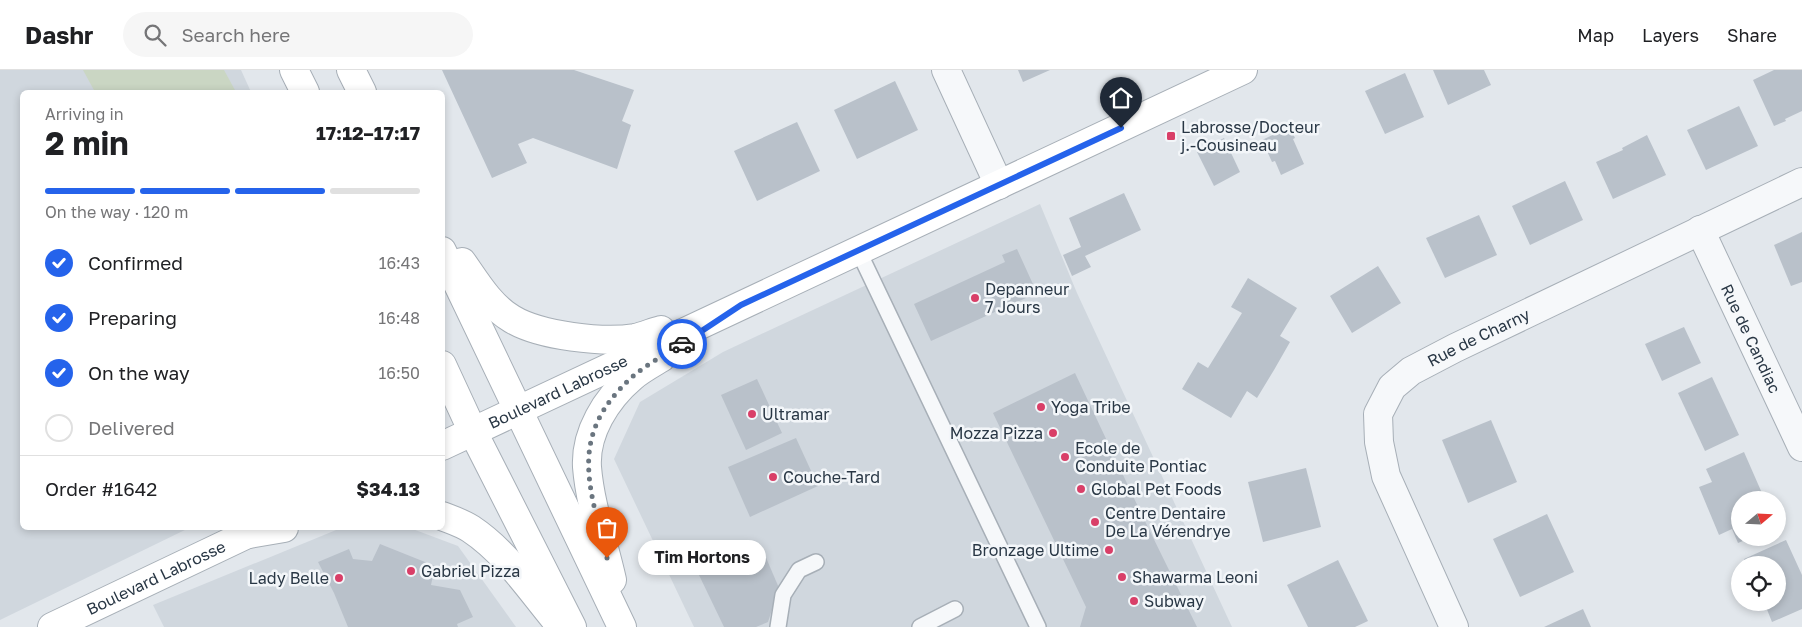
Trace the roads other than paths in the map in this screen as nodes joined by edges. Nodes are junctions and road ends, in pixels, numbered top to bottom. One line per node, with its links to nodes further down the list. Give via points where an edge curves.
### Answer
1 (294, 70): 5 (main road)
2 (350, 70): 6 (main road)
3 (946, 70): 8 (street)
4 (1243, 70): 8 (main road, Boulevard Labrosse)
5 (304, 90)
6 (361, 90)
7 (1802, 182): 9 (street, Rue de Charny)
8 (999, 185): 11 (main road, Boulevard Labrosse)
9 (1700, 230): 18 (street, Rue de Candiac); 30 (street, Rue de Charny, via 1455,348 1411,371 1392,386 1378,414 1379,442 1386,476)
10 (445, 238): 13 (main road, via 489,300 512,319 542,331 600,340 636,338)
11 (858, 250): 13 (main road, Boulevard Labrosse); 29 (lane)
12 (445, 257): 15 (main road)
13 (741, 305): 15 (main road, Boulevard Labrosse); 26 (main road, via 632,377 596,421 587,466)
14 (445, 371): 16 (main road)
15 (518, 410): 16 (main road, Boulevard Labrosse); 26 (main road)
16 (473, 432): 17 (main road, Boulevard Labrosse); 25 (main road)
17 (445, 445)
18 (1802, 447)
19 (445, 517): 24 (main road, via 470,528 494,547)
20 (252, 530): 23 (main road, Boulevard Labrosse)
21 (816, 562): 27 (lane, via 799,570 783,595)
22 (955, 609): 28 (lane)
23 (52, 627)
24 (562, 627)
25 (572, 627)
26 (623, 627)
27 (778, 627)
28 (920, 627)
29 (1038, 627)
30 (1454, 627)

